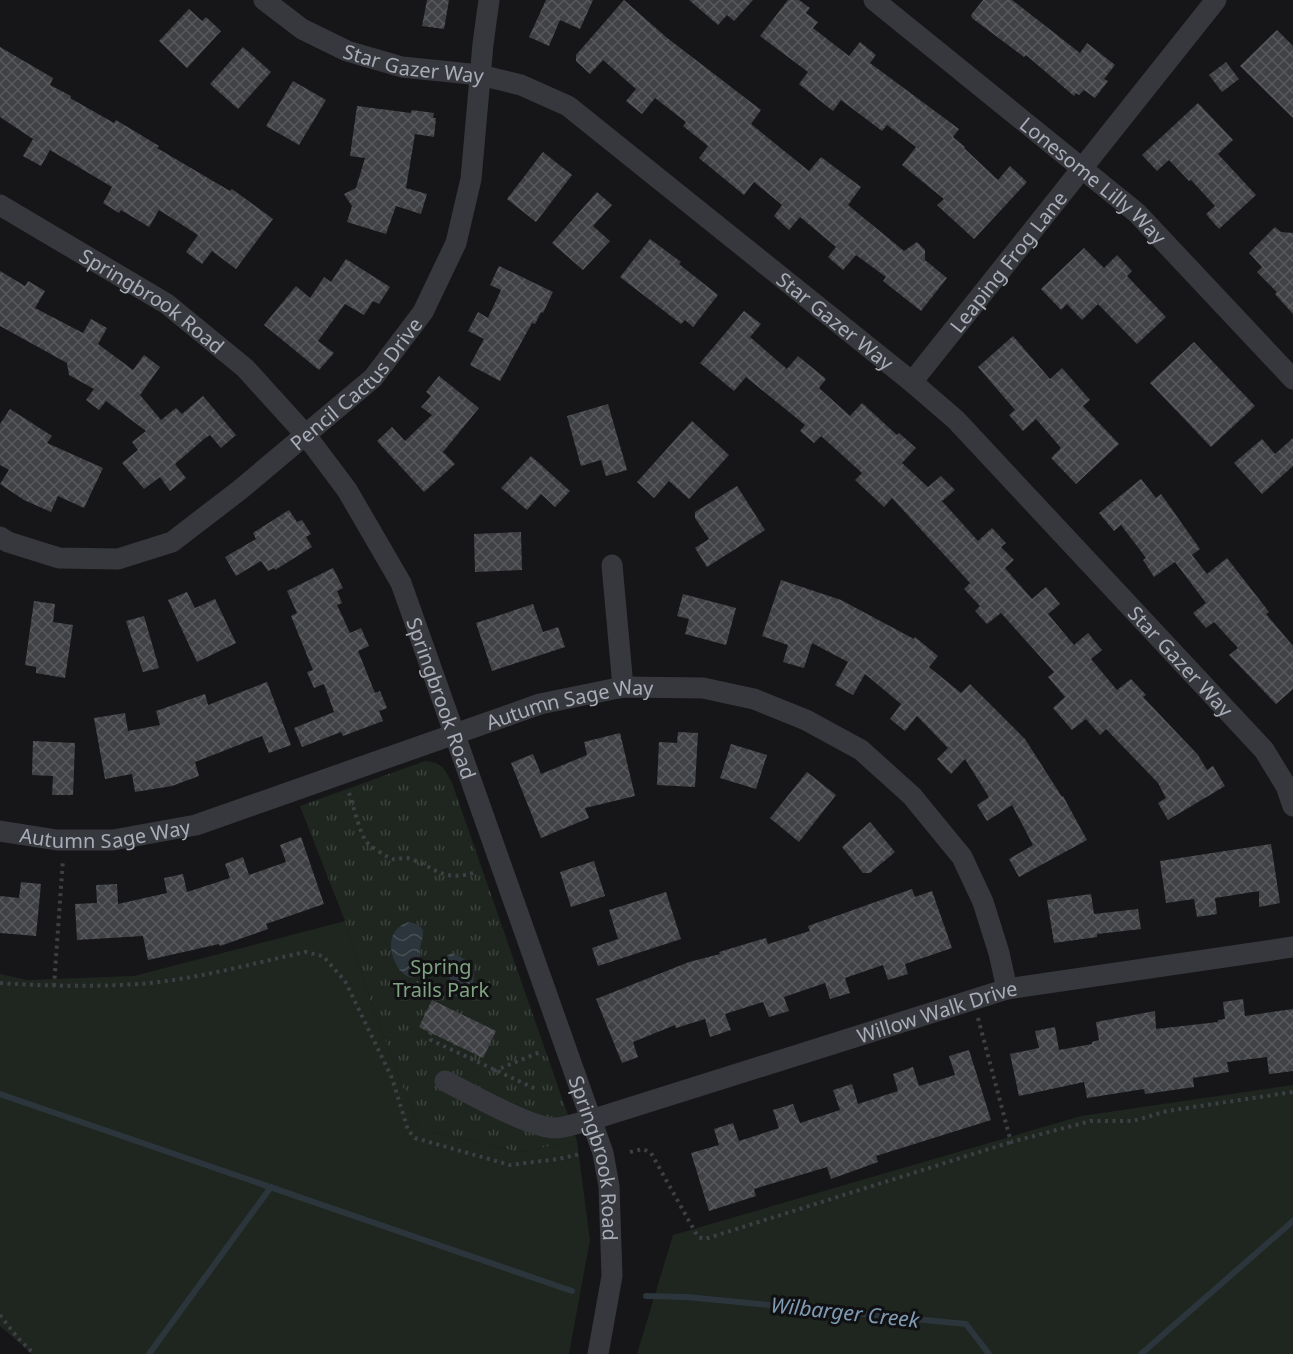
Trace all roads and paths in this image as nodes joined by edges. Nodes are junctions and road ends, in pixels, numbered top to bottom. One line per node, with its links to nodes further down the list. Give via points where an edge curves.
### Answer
1 (264, 0): 5 (street, Star Gazer Way, via 302,29 347,51 402,67)
2 (489, 0): 5 (street, Pencil Cactus Drive)
3 (874, 0): 6 (street, Lonesome Lilly Way)
4 (1216, 0): 6 (street, Leaping Frog Lane)
5 (480, 75): 9 (street, Star Gazer Way, via 521,85 568,106); 10 (street, Pencil Cactus Drive, via 471,179 456,243 423,312 373,378)
6 (1082, 167): 8 (street, Lonesome Lilly Way, via 1137,213); 9 (street, Leaping Frog Lane)
7 (0, 205): 10 (street, Springbrook Road, via 167,304 245,368)
8 (1293, 379)
9 (912, 382): 16 (street, Star Gazer Way, via 956,420 1264,750)
10 (305, 434): 11 (street, Pencil Cactus Drive, via 172,542 118,559 59,558); 14 (street, Springbrook Road, via 346,490 401,583)
11 (0, 537)
12 (612, 565): 13 (street)
13 (623, 687): 14 (street, Autumn Sage Way, via 540,704); 23 (street, Autumn Sage Way, via 703,688 754,699 806,720 861,750 912,796 962,857 983,902)
14 (455, 734): 17 (street, Autumn Sage Way, via 196,825 113,840 57,840); 31 (street, Springbrook Road)
15 (349, 793): 19 (path, via 366,842 384,855 394,859 409,857 449,876)
16 (1293, 806)
17 (0, 831)
18 (63, 859): 22 (path)
19 (476, 872)
20 (1293, 947): 23 (street, Willow Walk Drive)
21 (0, 983): 22 (path)
22 (54, 986): 34 (path, via 139,984 305,952 323,956 345,981 392,1078 408,1130 415,1138 510,1165)
23 (1007, 989): 31 (street, Willow Walk Drive)
24 (978, 1018): 32 (path)
25 (431, 1032): 27 (path, via 431,1040)
26 (540, 1052): 27 (path)
27 (493, 1071): 29 (path)
28 (445, 1081): 31 (street, Willow Walk Drive, via 542,1127)
29 (538, 1090)
30 (1293, 1092): 32 (path, via 1167,1111 1133,1120 1091,1121)
31 (591, 1120): 37 (street, Springbrook Road, via 609,1186 612,1265)
32 (1011, 1142): 33 (path, via 705,1239 698,1237 651,1154 643,1149)
33 (630, 1152)
34 (580, 1154)
35 (0, 1315): 36 (path)
36 (34, 1354)
37 (598, 1354)

